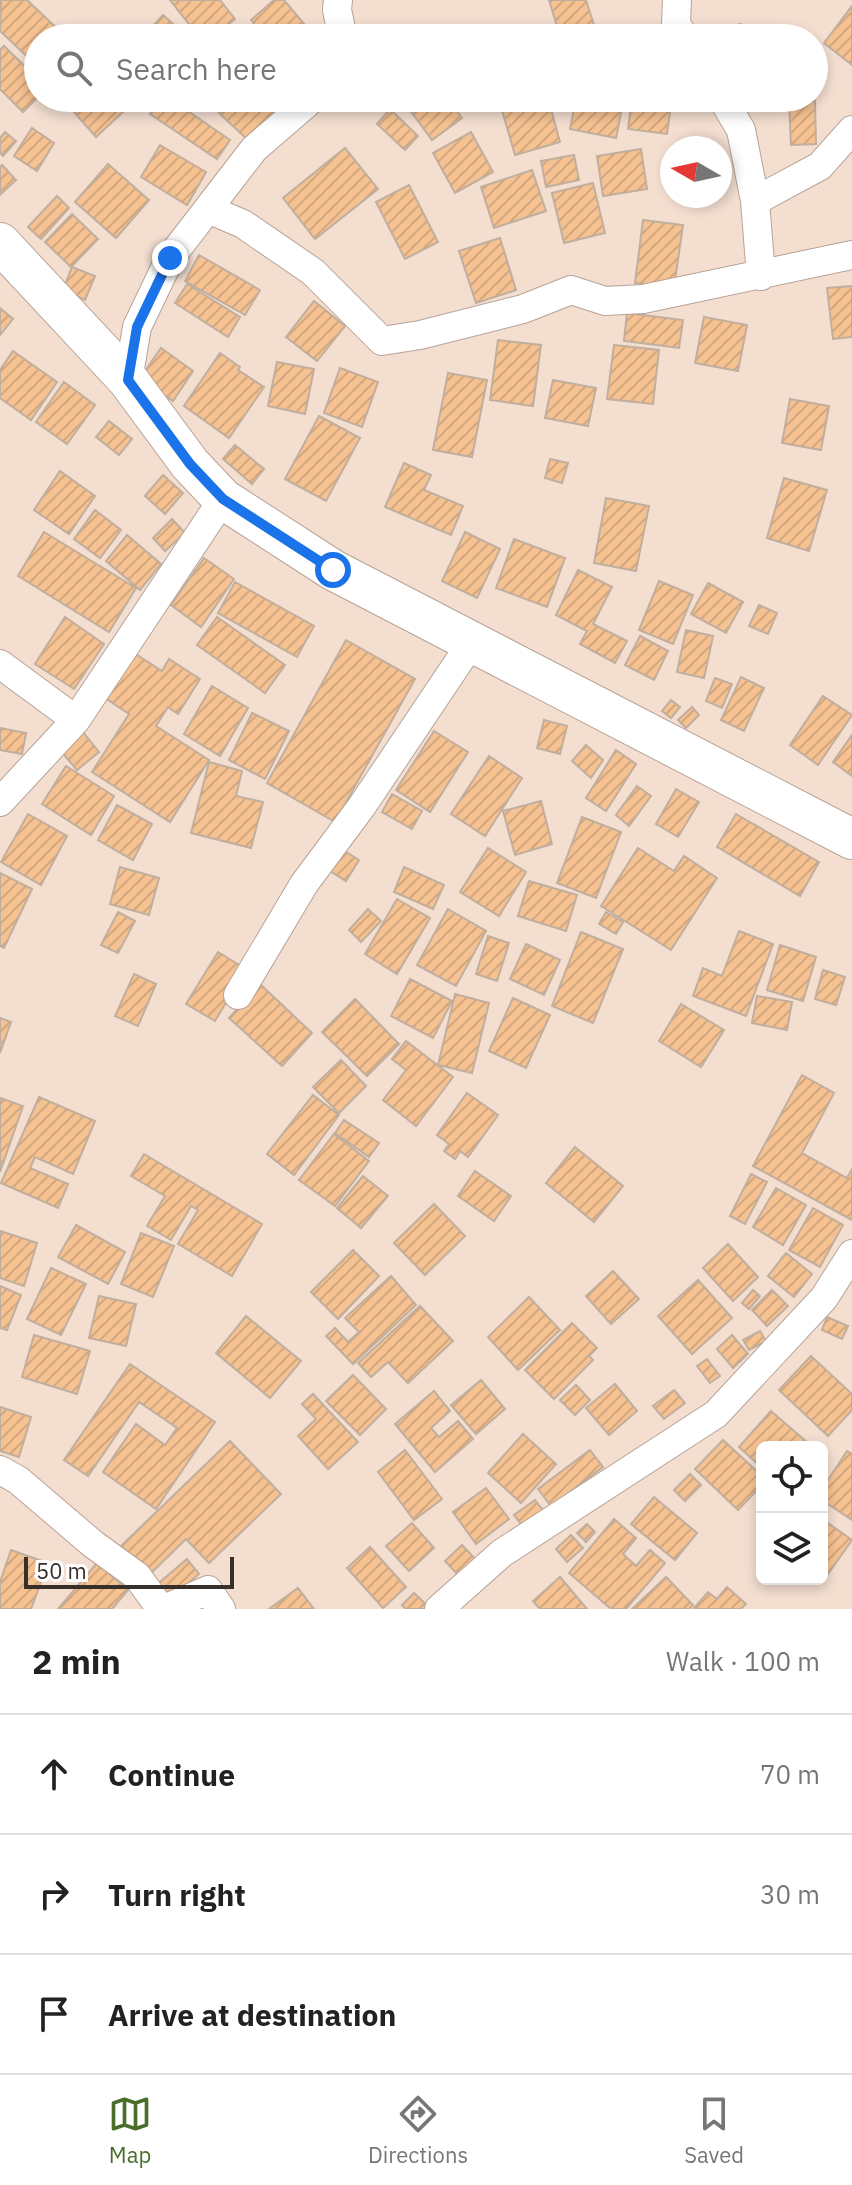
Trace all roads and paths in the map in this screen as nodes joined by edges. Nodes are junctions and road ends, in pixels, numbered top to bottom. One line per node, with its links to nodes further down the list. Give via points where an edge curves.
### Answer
1 (338, 0): 3 (street)
2 (677, 0): 4 (street)
3 (340, 24)
4 (676, 24)
5 (297, 112): 9 (street, via 254,149)
6 (730, 112): 8 (street, via 741,130)
7 (852, 130): 8 (street, via 820,166)
8 (755, 201): 12 (street)
9 (208, 209): 12 (street, via 243,224 313,272 382,341 523,309 571,290 605,301 643,299); 13 (street, via 170,258 137,327)
10 (0, 243): 13 (street)
11 (852, 255): 12 (street)
12 (761, 276)
13 (128, 380): 14 (street)
14 (223, 499): 15 (street, via 333,570); 17 (street)
15 (472, 642): 19 (street); 20 (street, via 304,884)
16 (0, 664): 17 (street)
17 (76, 720): 18 (street)
18 (0, 802)
19 (852, 839)
20 (238, 995)
21 (852, 1254): 25 (street, via 824,1298 716,1414 502,1553)
22 (0, 1470): 23 (street, via 137,1576)
23 (162, 1609): 24 (street, via 208,1590)
24 (221, 1609)
25 (439, 1609)

